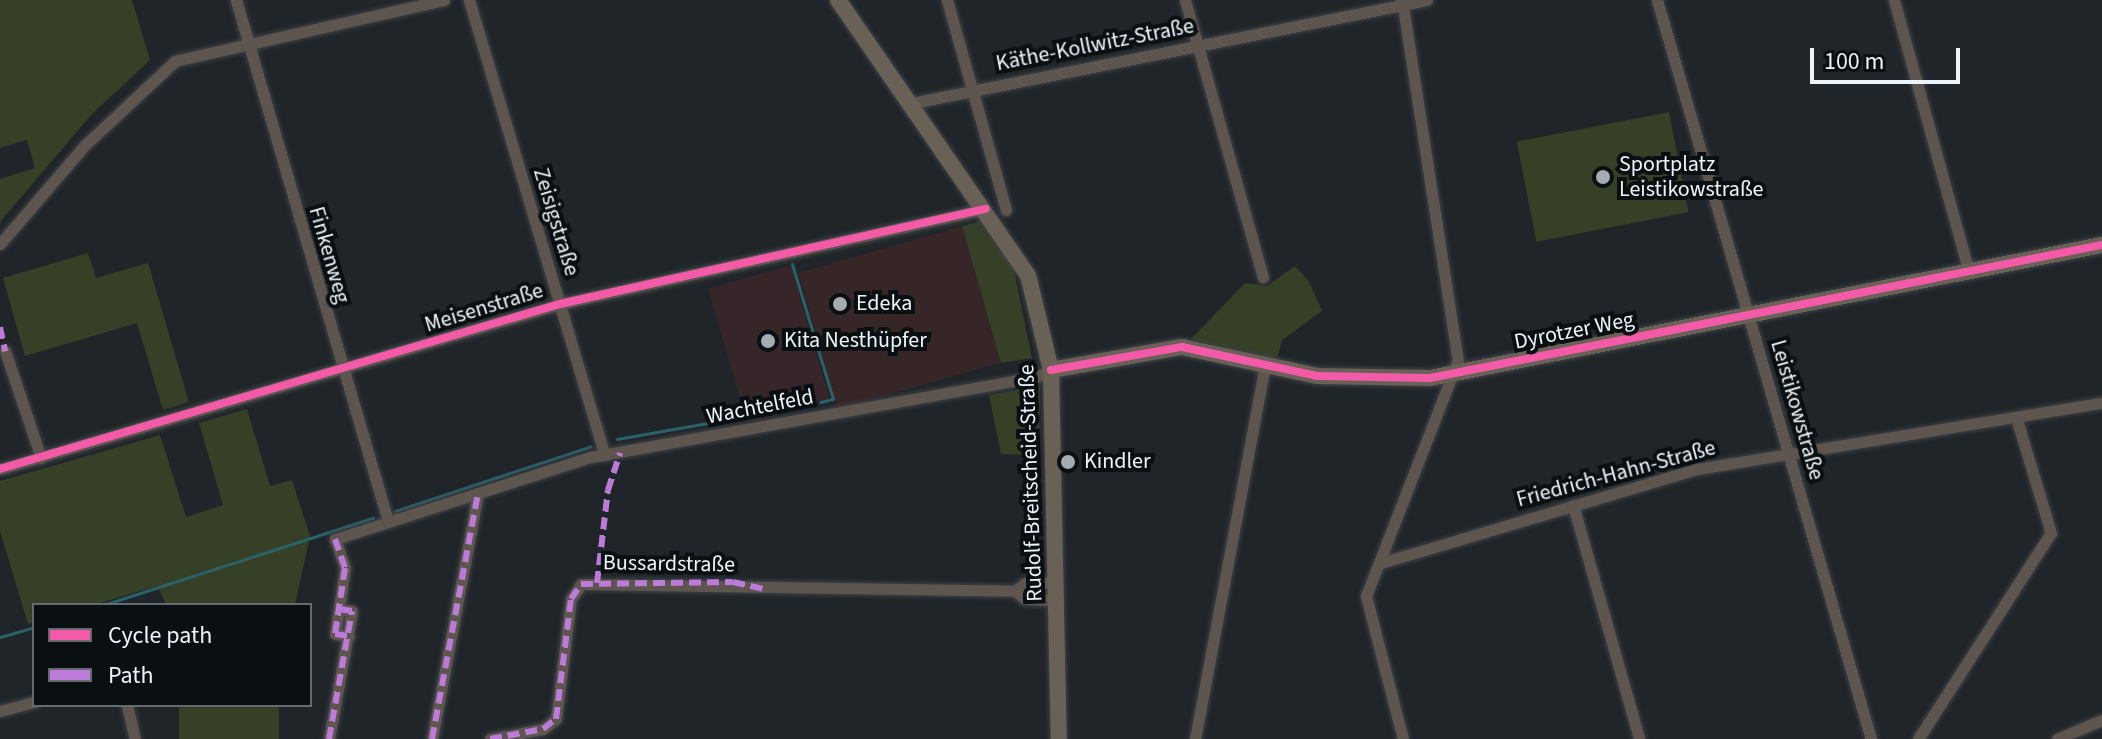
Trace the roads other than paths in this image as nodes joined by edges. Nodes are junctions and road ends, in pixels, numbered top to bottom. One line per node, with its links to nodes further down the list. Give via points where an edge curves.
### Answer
1 (236, 0): 11 (street, Finkenweg)
2 (444, 0): 11 (street)
3 (469, 0): 21 (street, Zeisigstraße)
4 (838, 0): 14 (street, Rudolf-Breitscheid-Straße)
5 (947, 0): 13 (street)
6 (1185, 0): 12 (street)
7 (1427, 0): 10 (street, Käthe-Kollwitz-Straße)
8 (1657, 0): 22 (street, Leistikowstraße)
9 (1894, 0): 19 (street)
10 (1403, 2): 12 (street, Käthe-Kollwitz-Straße); 27 (street)
11 (246, 42): 17 (street, via 175,61 85,145); 25 (street, Finkenweg)
12 (1199, 45): 13 (street, Käthe-Kollwitz-Straße); 20 (street)
13 (972, 90): 14 (street, Käthe-Kollwitz-Straße); 16 (street)
14 (912, 103): 15 (street, Rudolf-Breitscheid-Straße)
15 (986, 209): 21 (street, Meisenstraße); 26 (street, Rudolf-Breitscheid-Straße, via 1021,259)
16 (1006, 210)
17 (0, 244)
18 (2102, 245): 19 (street, Dyrotzer Weg)
19 (1969, 272): 22 (street, Dyrotzer Weg)
20 (1263, 277)
21 (560, 304): 25 (street, Meisenstraße); 31 (street, Zeisigstraße)
22 (1748, 315): 27 (street, Dyrotzer Weg); 30 (street, Leistikowstraße)
23 (5, 351): 32 (street)
24 (1265, 366): 26 (street, Dyrotzer Weg, via 1209,349 1182,347); 27 (street, Dyrotzer Weg, via 1352,380); 48 (street)
25 (342, 368): 32 (street, Meisenstraße); 36 (street, Finkenweg)
26 (1051, 370): 31 (street, Wachtelfeld, via 1036,377); 38 (street, Rudolf-Breitscheid-Straße)
27 (1456, 373): 37 (street)
28 (2102, 403): 29 (street, Friedrich-Hahn-Straße)
29 (2016, 417): 30 (street, Friedrich-Hahn-Straße); 52 (street, via 2051,533)
30 (1789, 454): 35 (street, Friedrich-Hahn-Straße, via 1697,469); 51 (street, Leistikowstraße)
31 (605, 455): 34 (street, Wachtelfeld)
32 (41, 458): 33 (street, Meisenstraße)
33 (0, 469)
34 (478, 493): 36 (street, Wachtelfeld); 45 (street)
35 (1573, 505): 37 (street, Friedrich-Hahn-Straße); 50 (street)
36 (388, 521): 44 (street, Wachtelfeld, via 335,539 345,568 335,634 349,636)
37 (1381, 563): 49 (street, via 1365,607)
38 (1057, 591): 46 (street, Bussardstraße, via 1025,583 1015,591 581,584 571,599 556,719 543,729); 47 (street, Rudolf-Breitscheid-Straße)
39 (32, 703): 41 (street)
40 (127, 707): 43 (street)
41 (0, 711)
42 (2102, 720): 53 (street)
43 (135, 739)
44 (329, 739)
45 (432, 739)
46 (490, 739)
47 (1059, 739)
48 (1195, 739)
49 (1403, 739)
50 (1639, 739)
51 (1871, 739)
52 (1918, 739)
53 (2057, 739)

